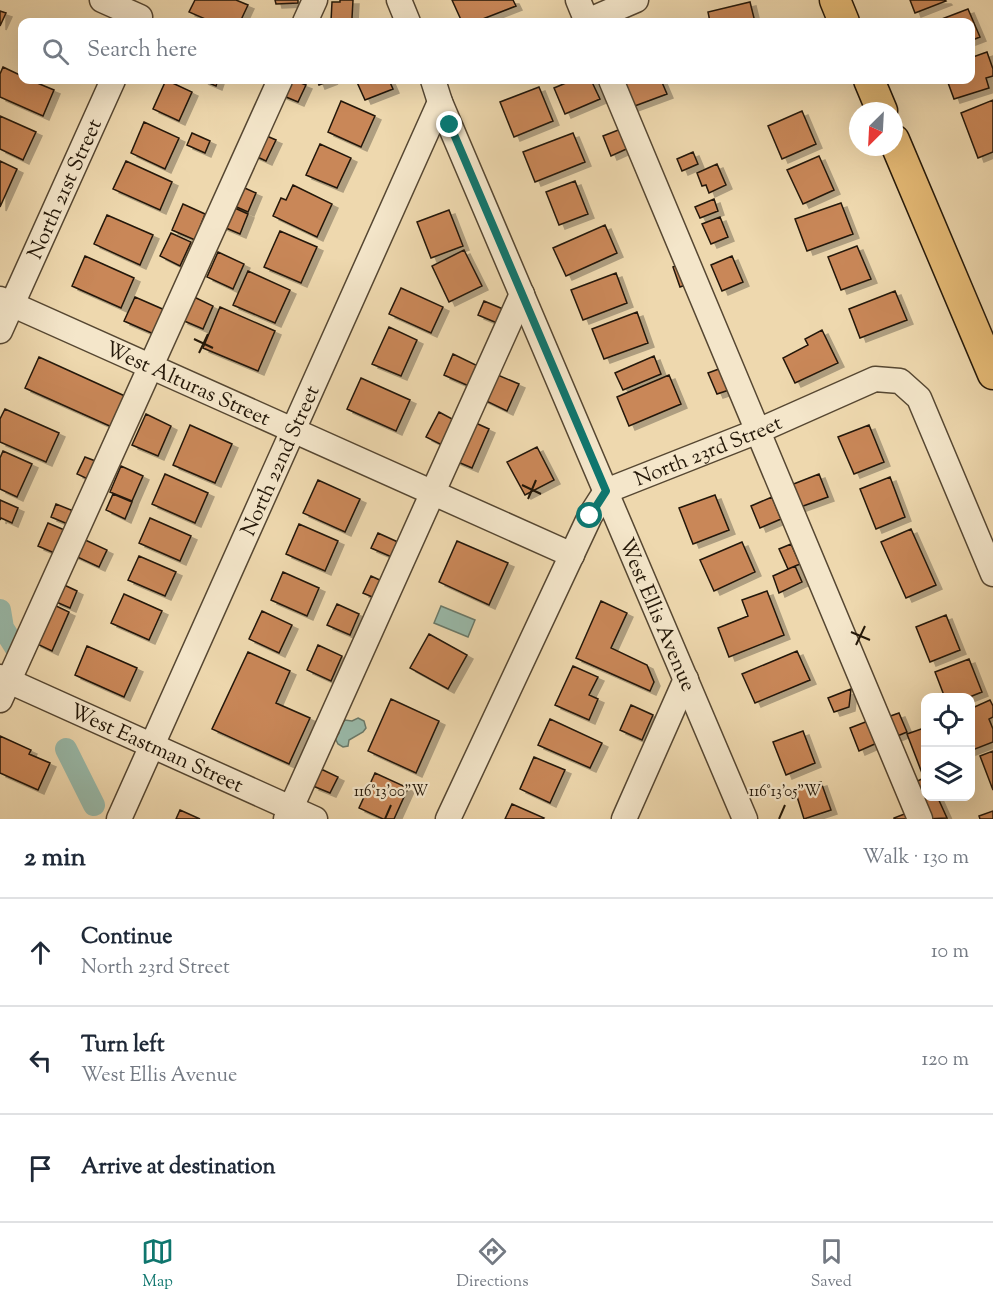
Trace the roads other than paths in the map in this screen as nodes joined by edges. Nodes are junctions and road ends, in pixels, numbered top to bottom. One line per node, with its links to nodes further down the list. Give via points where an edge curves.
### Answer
1 (102, 0): 7 (street)
2 (315, 0): 8 (street)
3 (399, 0): 9 (street)
4 (578, 0): 10 (street)
5 (636, 0): 11 (street)
6 (835, 0): 12 (main road)
7 (142, 13)
8 (307, 18)
9 (406, 18)
10 (585, 18)
11 (595, 18)
12 (842, 18)
13 (110, 84): 21 (street, North 21st Street)
14 (277, 84): 23 (street)
15 (613, 84): 26 (street)
16 (870, 84): 18 (main road)
17 (442, 88): 20 (street, West Ellis Avenue); 25 (street, North 22nd Street)
18 (878, 102)
19 (901, 156): 24 (main road)
20 (522, 294): 27 (street, West Ellis Avenue); 28 (street)
21 (6, 302): 22 (street, North 21st Street); 23 (street, West Alturas Street)
22 (0, 331)
23 (150, 366): 25 (street, West Alturas Street); 32 (street)
24 (993, 374)
25 (293, 430): 28 (street, West Alturas Street); 33 (street, North 22nd Street)
26 (758, 431): 27 (street, North 23rd Street); 30 (street, North 23rd Street, via 875,379 905,386 919,398); 40 (street)
27 (606, 491): 29 (street, North 23rd Street); 31 (street, West Ellis Avenue)
28 (433, 492): 29 (street, West Alturas Street); 34 (street)
29 (572, 555): 37 (street, North 23rd Street)
30 (993, 574)
31 (686, 679): 38 (street); 39 (street, West Ellis Avenue)
32 (3, 686): 33 (street, West Eastman Street)
33 (152, 745): 34 (street, West Eastman Street); 35 (street, North 22nd Street)
34 (288, 814): 36 (street, West Eastman Street)
35 (119, 819)
36 (315, 819)
37 (448, 819)
38 (624, 819)
39 (746, 819)
40 (920, 819)

